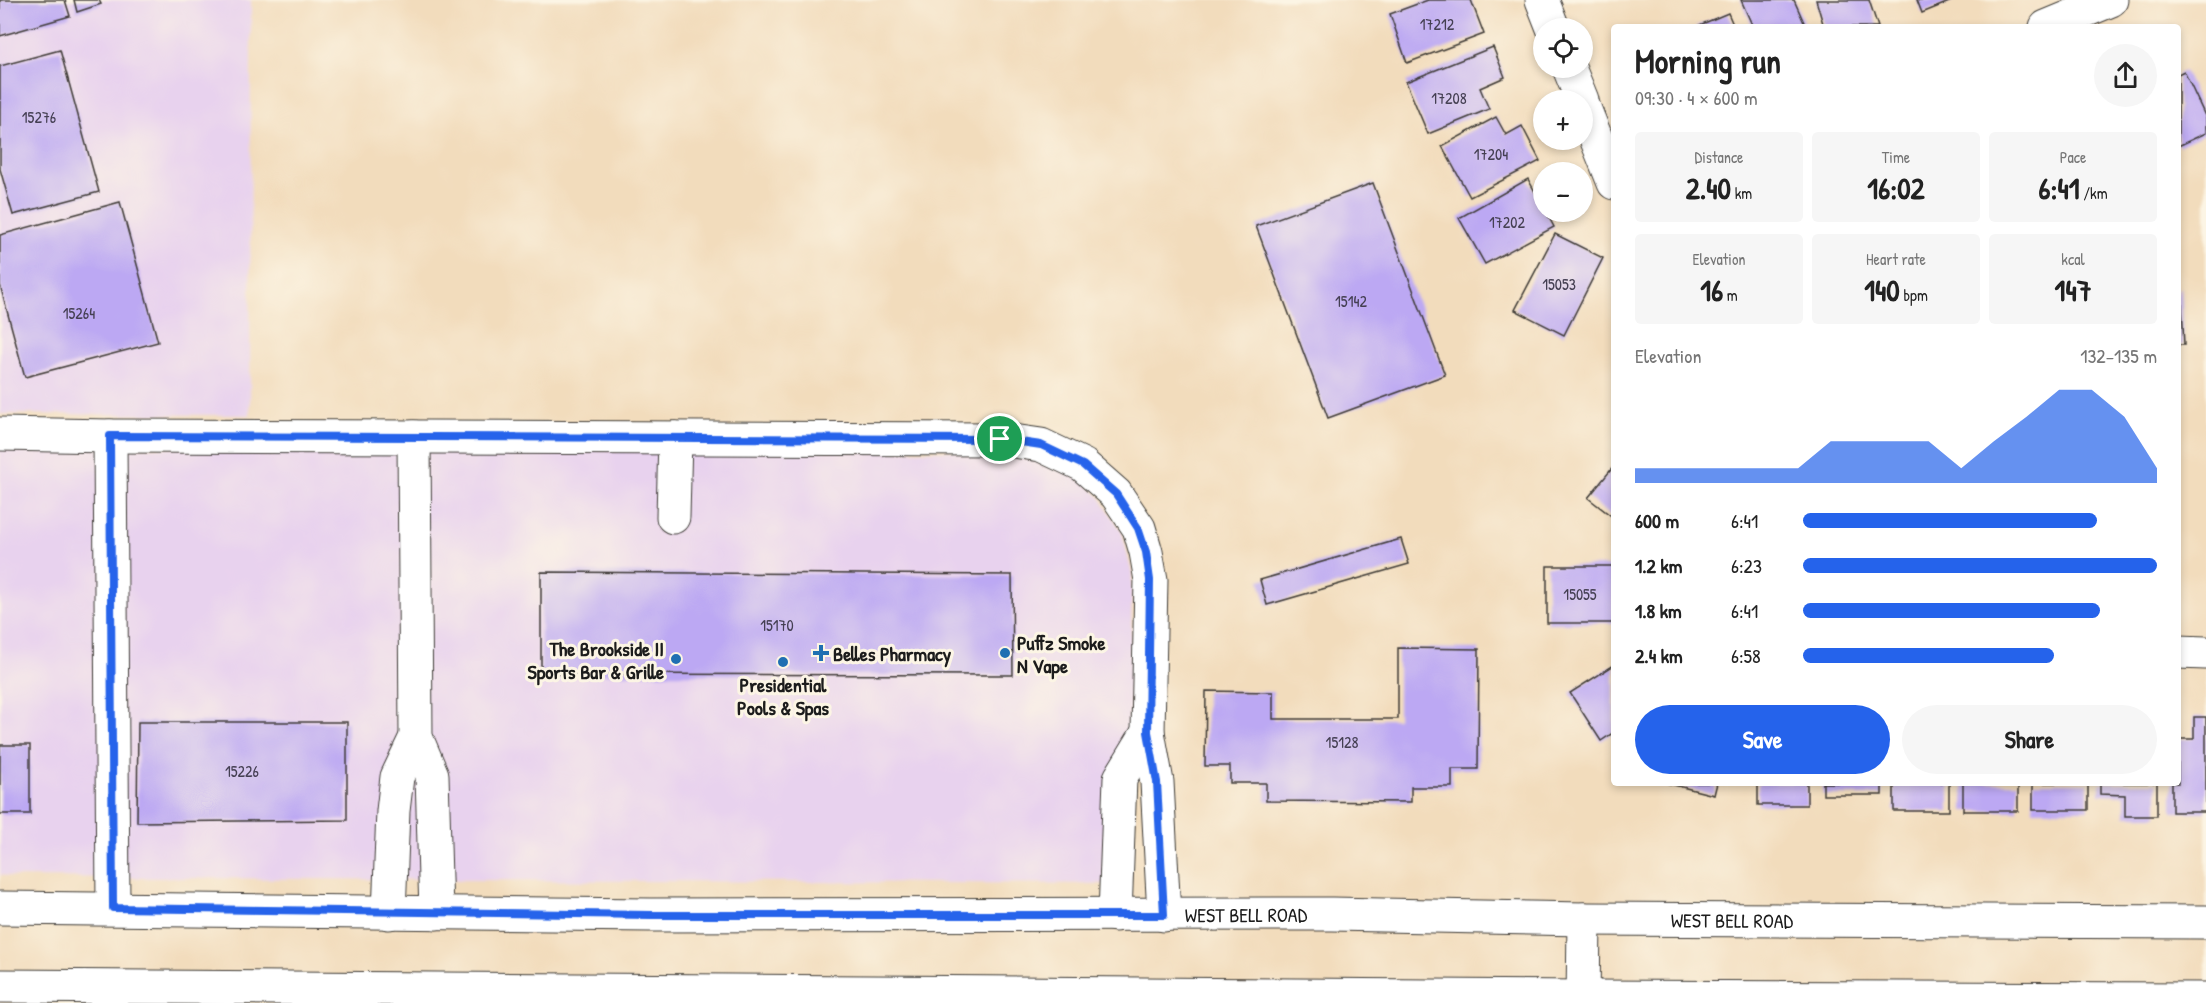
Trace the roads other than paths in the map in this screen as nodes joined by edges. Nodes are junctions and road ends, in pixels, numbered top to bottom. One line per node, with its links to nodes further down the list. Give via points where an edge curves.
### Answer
1 (1542, 0): 3 (main road)
2 (2111, 0): 4 (main road)
3 (1549, 18)
4 (2053, 24)
5 (1593, 130): 6 (main road)
6 (1611, 175)
7 (0, 434): 8 (main road)
8 (110, 436): 9 (main road); 17 (main road)
9 (414, 437): 10 (main road); 15 (main road)
10 (675, 438): 11 (main road); 14 (main road, via 1000,439 1041,445 1083,465 1116,494 1138,528 1146,552 1150,580)
11 (673, 517)
12 (2181, 652): 13 (main road)
13 (2206, 653)
14 (1148, 732): 20 (main road, via 1120,778); 21 (main road, via 1157,782)
15 (416, 737): 18 (main road, via 397,777); 19 (main road, via 432,774)
16 (0, 908): 17 (main road, WEST BELL ROAD)
17 (113, 908): 18 (main road, WEST BELL ROAD)
18 (389, 913): 19 (main road, WEST BELL ROAD)
19 (436, 913): 20 (main road, WEST BELL ROAD)
20 (1115, 915): 21 (main road, WEST BELL ROAD)
21 (1164, 915): 22 (main road, WEST BELL ROAD)
22 (1584, 919): 23 (main road, WEST BELL ROAD); 26 (main road)
23 (2206, 922)
24 (0, 987): 26 (main road)
25 (2206, 999): 26 (main road)
26 (1583, 1000)

